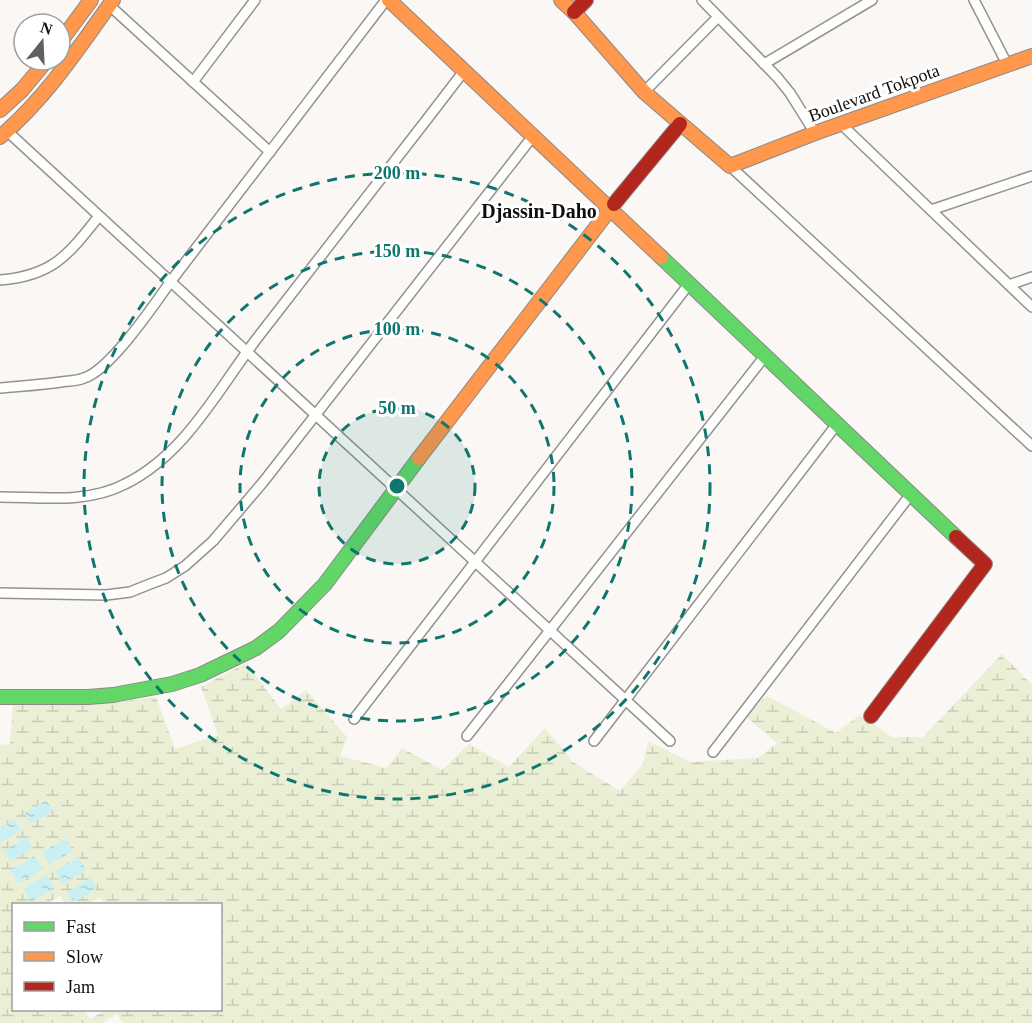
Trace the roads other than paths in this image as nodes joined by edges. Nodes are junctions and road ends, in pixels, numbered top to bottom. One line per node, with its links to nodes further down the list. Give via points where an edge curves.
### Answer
1 (91, 0): 12 (street)
2 (255, 0): 18 (street)
3 (388, 0): 16 (street); 26 (street)
4 (561, 0): 10 (street)
5 (586, 0): 10 (street)
6 (702, 0): 11 (street)
7 (872, 0): 14 (street)
8 (974, 0): 15 (street)
9 (111, 3): 18 (street); 24 (street, via 38,99)
10 (574, 12): 19 (street)
11 (718, 17): 14 (street); 19 (street)
12 (72, 26)
13 (1032, 56): 15 (street, Boulevard Tokpota)
14 (764, 64): 23 (street, via 790,93)
15 (1007, 64): 22 (street, Boulevard Tokpota)
16 (464, 71): 25 (street); 38 (street)
17 (37, 72): 20 (street)
18 (193, 82): 26 (street)
19 (644, 92): 21 (street)
20 (0, 110)
21 (680, 124): 27 (street); 29 (street)
22 (841, 124): 23 (street, Boulevard Tokpota); 30 (street)
23 (815, 133): 27 (street, Boulevard Tokpota)
24 (4, 134): 31 (street)
25 (532, 136): 29 (street); 41 (street)
26 (270, 152): 34 (street)
27 (730, 166): 43 (street)
28 (1032, 176): 30 (street)
29 (610, 209): 35 (street); 44 (street)
30 (931, 210): 36 (street)
31 (99, 216): 33 (street, via 61,260 38,272); 34 (street)
32 (1032, 277): 36 (street)
33 (0, 280)
34 (171, 281): 38 (street); 40 (street, via 127,340 95,372 75,380)
35 (689, 284): 39 (street); 47 (street)
36 (1009, 285): 37 (street)
37 (1032, 307)
38 (247, 351): 41 (street); 46 (street, via 173,450 140,477 114,489 80,497)
39 (765, 356): 42 (street); 49 (street)
40 (0, 388)
41 (316, 415): 44 (street); 48 (street, via 213,541 166,578 130,592 106,595)
42 (837, 424): 45 (street); 51 (street)
43 (1032, 446)
44 (396, 488): 47 (street); 50 (street, via 325,584 279,631 231,662 144,690 88,697)
45 (911, 494): 52 (street, via 985,564); 57 (street)
46 (0, 497)
47 (476, 562): 49 (street); 53 (street)
48 (0, 592)
49 (550, 630): 51 (street); 54 (street)
50 (0, 697)
51 (626, 700): 55 (street); 56 (street)
52 (871, 716)
53 (354, 719)
54 (467, 736)
55 (594, 741)
56 (670, 741)
57 (713, 752)

